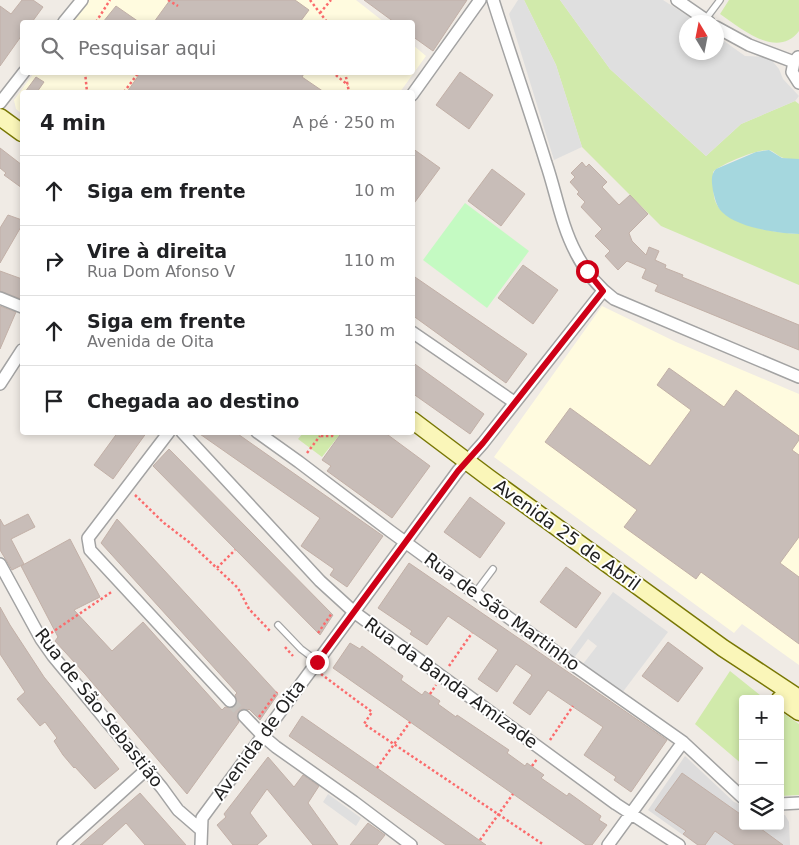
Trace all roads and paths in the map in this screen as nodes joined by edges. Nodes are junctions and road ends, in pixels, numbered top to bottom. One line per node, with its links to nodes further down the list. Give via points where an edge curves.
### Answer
1 (82, 0): 14 (street)
2 (110, 0): 15 (path)
3 (168, 0): 10 (path)
4 (310, 0): 11 (path)
5 (331, 0): 11 (path)
6 (480, 0): 29 (street)
7 (493, 0): 33 (street, via 567,232 576,253)
8 (677, 0): 12 (street)
9 (720, 0): 13 (lane)
10 (178, 6)
11 (320, 13): 16 (path)
12 (698, 15)
13 (711, 15)
14 (66, 20)
15 (97, 20)
16 (325, 20)
17 (724, 32): 18 (street, via 749,46)
18 (796, 59): 24 (street, via 792,72)
19 (22, 75): 30 (street)
20 (85, 75): 26 (path)
21 (137, 75): 27 (path)
22 (336, 75): 25 (path)
23 (346, 75): 25 (path)
24 (799, 84)
25 (348, 85): 28 (path)
26 (87, 90)
27 (126, 90)
28 (349, 90)
29 (415, 91)
30 (0, 103)
31 (0, 117): 32 (street)
32 (20, 132)
33 (603, 291): 38 (street, via 614,299); 40 (street, Avenida de Oita)
34 (0, 298): 35 (street)
35 (20, 305)
36 (415, 334): 40 (street)
37 (20, 353): 39 (street)
38 (799, 377)
39 (0, 384)
40 (514, 402): 47 (street, Avenida de Oita)
41 (415, 422): 47 (street, Avenida 25 de Abril)
42 (167, 435): 48 (street)
43 (185, 435): 56 (street, Rua da Banda Amizade, via 320,581)
44 (260, 435): 46 (street, Rua de São Martinho)
45 (318, 435): 46 (path)
46 (299, 462): 49 (street, Rua de São Martinho)
47 (466, 462): 49 (street, Avenida de Oita); 64 (street, Avenida 25 de Abril)
48 (127, 487): 52 (path); 71 (street, via 88,538 90,550)
49 (405, 542): 54 (street, Rua de São Martinho); 56 (street, Avenida de Oita)
50 (235, 550): 52 (path)
51 (0, 564): 62 (street, Rua de São Sebastião)
52 (217, 568): 61 (path, via 238,588 249,609)
53 (493, 569): 54 (lane)
54 (475, 592): 79 (street, Rua de São Martinho)
55 (102, 599): 62 (path)
56 (354, 612): 65 (street, Avenida de Oita); 66 (street, Rua da Banda Amizade)
57 (332, 613): 59 (path)
58 (278, 625): 65 (lane)
59 (318, 633)
60 (472, 633): 66 (path)
61 (274, 635)
62 (41, 639): 84 (street, Rua de São Sebastião)
63 (280, 642): 65 (path, via 292,655)
64 (723, 648): 69 (street, Avenida 25 de Abril); 70 (street, Avenida 25 de Abril)
65 (315, 665): 78 (street, Avenida de Oita); 80 (path, via 372,712 364,724)
66 (442, 677): 68 (path); 81 (street, Rua da Banda Amizade)
67 (277, 692): 76 (path)
68 (430, 694)
69 (776, 695)
70 (799, 698)
71 (230, 701)
72 (784, 702): 74 (street, Avenida 25 de Abril)
73 (573, 706): 81 (path)
74 (799, 712)
75 (244, 716): 78 (street)
76 (258, 718)
77 (410, 722): 80 (path)
78 (263, 736): 92 (street, Avenida de Oita, via 202,818); 96 (street)
79 (683, 742): 86 (street, Rua de São Martinho); 91 (street)
80 (394, 744): 83 (path); 90 (path)
81 (542, 750): 82 (path); 91 (street, Rua da Banda Amizade)
82 (532, 766)
83 (377, 768)
84 (147, 769): 92 (street, Rua de São Sebastião, via 178,810); 94 (street)
85 (513, 794): 90 (path)
86 (739, 794)
87 (799, 803): 88 (street); 89 (street)
88 (784, 804)
89 (799, 810)
90 (498, 814): 93 (path); 97 (path)
91 (630, 814): 98 (street); 99 (street, Rua da Banda Amizade)
92 (200, 829): 95 (street)
93 (480, 840)
94 (63, 845)
95 (200, 845)
96 (411, 845)
97 (544, 845)
98 (608, 845)
99 (678, 845)

